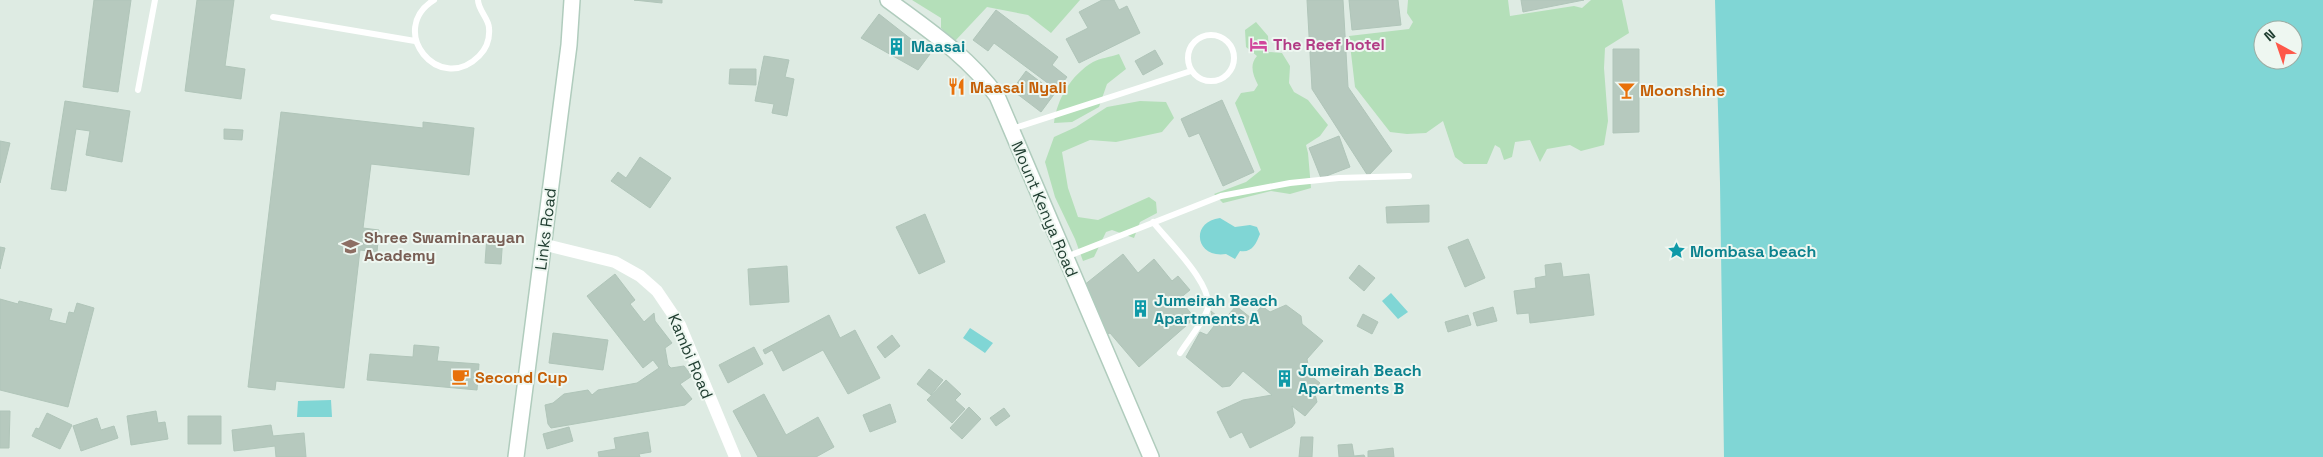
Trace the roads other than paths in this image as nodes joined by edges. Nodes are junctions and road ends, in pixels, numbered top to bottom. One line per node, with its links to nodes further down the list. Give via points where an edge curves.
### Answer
1 (155, 0): 9 (lane)
2 (434, 0): 7 (lane, via 419,15)
3 (572, 0): 13 (main road, Links Road, via 569,45)
4 (888, 0): 10 (main road, Mount Kenya Road, via 961,55 982,76 997,96)
5 (475, 1): 7 (lane, via 490,27 486,50 469,66 447,70 427,60)
6 (274, 17): 7 (lane)
7 (415, 41)
8 (1191, 71): 8 (lane, via 1188,58 1192,45 1202,37 1215,35 1227,41 1234,52 1234,65 1226,77 1214,82 1201,80); 10 (lane)
9 (138, 90)
10 (1011, 129): 14 (main road, Mount Kenya Road)
11 (1409, 176): 12 (lane, via 1290,182 1221,196)
12 (1153, 222): 14 (lane); 15 (lane, via 1197,274 1208,297 1208,310)
13 (542, 244): 16 (main road, Links Road); 17 (street, Kambi Road, via 615,262 640,276 656,291 680,325)
14 (1066, 257): 18 (main road, Mount Kenya Road)
15 (1180, 353)
16 (516, 457)
17 (735, 457)
18 (1151, 457)

